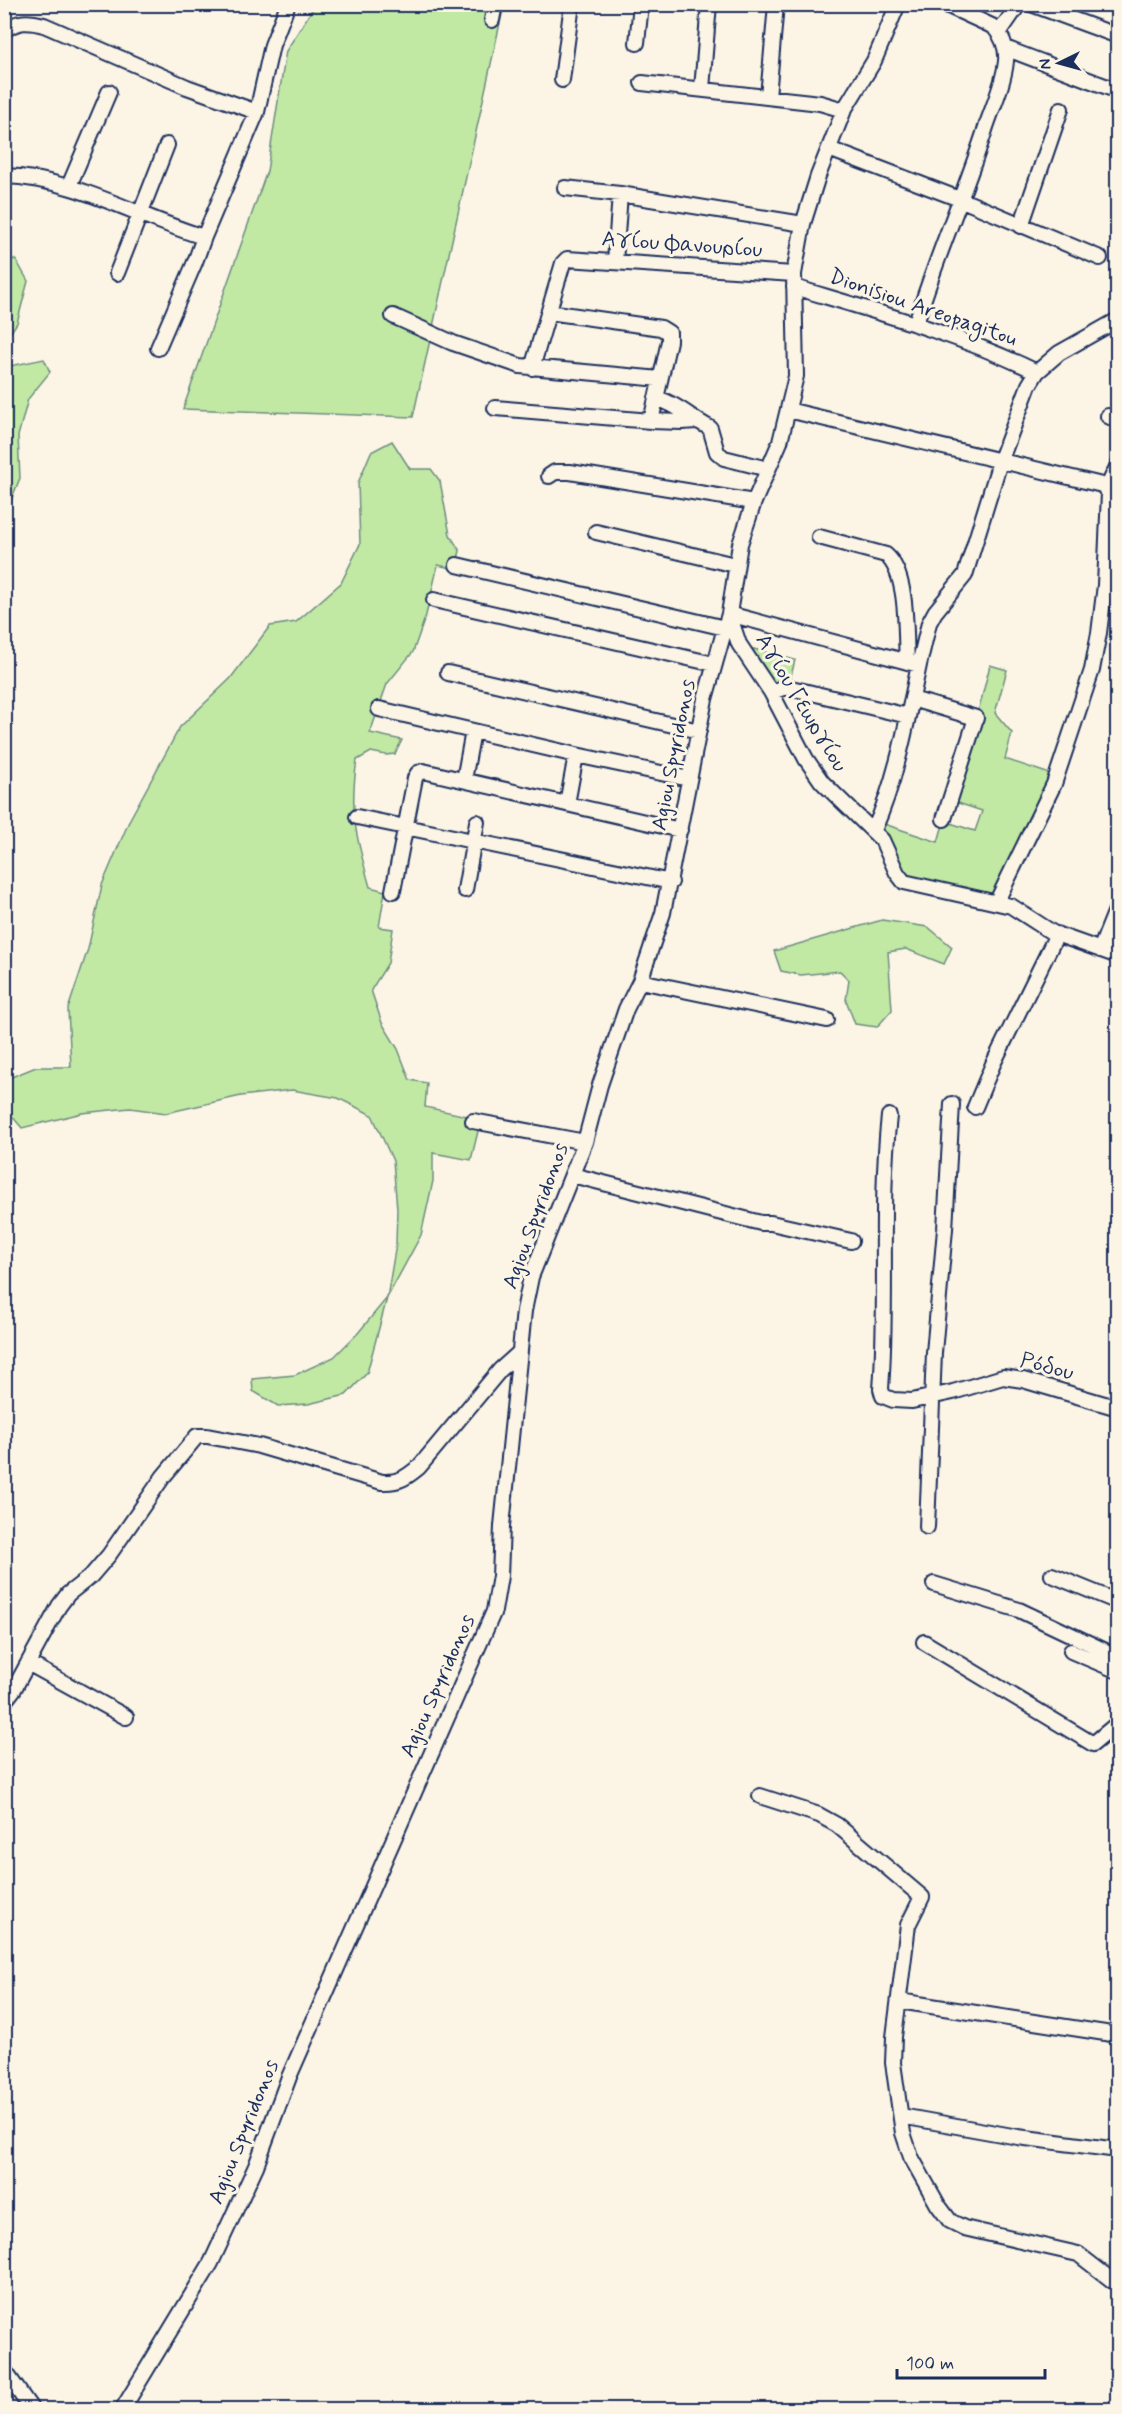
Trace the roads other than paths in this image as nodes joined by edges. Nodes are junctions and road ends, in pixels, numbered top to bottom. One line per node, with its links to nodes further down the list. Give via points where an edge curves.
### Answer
1 (288, 4): 25 (street, via 272,45)
2 (495, 4): 11 (street)
3 (572, 4): 17 (street)
4 (641, 4): 15 (street)
5 (709, 4): 19 (street)
6 (776, 4): 22 (street)
7 (898, 4): 24 (street, Agiou Spyridonos, via 874,61)
8 (944, 4): 13 (street, via 983,21)
9 (1019, 4): 13 (street)
10 (1031, 4): 14 (street)
11 (492, 20)
12 (4, 31): 25 (street, via 16,23 44,24 187,87)
13 (999, 33): 16 (street)
14 (1118, 36)
15 (637, 43)
16 (1005, 48): 20 (street); 32 (street, via 1003,75)
17 (562, 80)
18 (642, 83): 19 (street)
19 (702, 89): 22 (street)
20 (1118, 91)
21 (110, 92): 29 (street)
22 (768, 97): 24 (street, via 820,102)
23 (1061, 109): 35 (street)
24 (844, 110): 27 (street, Agiou Spyridonos)
25 (257, 112): 36 (street)
26 (167, 145): 33 (street)
27 (829, 149): 32 (street); 34 (street, Agiou Spyridonos)
28 (4, 176): 29 (street)
29 (69, 186): 33 (street)
30 (565, 188): 31 (street)
31 (620, 194): 34 (street); 38 (street)
32 (962, 200): 35 (street); 44 (street)
33 (138, 214): 36 (street); 39 (street)
34 (803, 224): 40 (street, Agiou Spyridonos)
35 (1021, 226): 37 (street)
36 (204, 237): 45 (street)
37 (1100, 258)
38 (615, 262): 40 (street, Αγίου Φανουρίου); 41 (street, Αγίου Φανουρίου, via 567,259)
39 (117, 273)
40 (794, 281): 44 (street, Dionisiou Areopagitou); 51 (street, Agiou Spyridonos, via 796,366)
41 (549, 312): 46 (street); 48 (street, via 661,328 669,333)
42 (393, 316): 46 (street, via 453,343)
43 (1114, 322): 47 (street, via 1083,337)
44 (916, 323): 47 (street, Dionisiou Areopagitou, via 989,349)
45 (158, 348)
46 (532, 368): 48 (street)
47 (1037, 372): 54 (street)
48 (660, 379): 49 (street)
49 (656, 398): 52 (street); 53 (street, via 678,406)
50 (495, 408): 52 (street)
51 (788, 410): 54 (street); 56 (street, Agiou Spyridonos)
52 (651, 421): 53 (street)
53 (696, 421): 56 (street, via 710,428 717,452 724,458)
54 (1000, 462): 58 (street, via 1102,485); 68 (street, via 965,575 935,612)
55 (1118, 465): 58 (street)
56 (768, 469): 59 (street, Agiou Spyridonos)
57 (549, 476): 59 (street, via 570,472)
58 (1111, 492): 90 (street, via 1100,633 1092,670 1054,784)
59 (754, 502): 63 (street, Agiou Spyridonos)
60 (596, 532): 63 (street)
61 (819, 537): 68 (street, via 886,555 893,561)
62 (457, 565): 65 (street)
63 (735, 565): 65 (street, Agiou Spyridonos)
64 (434, 600): 67 (street)
65 (725, 627): 66 (street); 66 (street, Αγίου Γεωργίου); 67 (street, Agiou Spyridonos); 68 (street)
66 (739, 644): 70 (street, Αγίου Γεωργίου)
67 (714, 664): 75 (street, Agiou Spyridonos)
68 (913, 664): 71 (street)
69 (448, 673): 75 (street)
70 (771, 692): 73 (street, via 791,688); 85 (street, Αγίου Γεωργίου, via 822,782)
71 (912, 699): 73 (street); 81 (street, via 976,718)
72 (379, 709): 74 (street)
73 (908, 716): 85 (street, via 891,784)
74 (473, 731): 76 (street); 78 (street)
75 (699, 731): 77 (street, Agiou Spyridonos)
76 (576, 755): 77 (street); 79 (street)
77 (689, 779): 84 (street, Agiou Spyridonos)
78 (464, 780): 79 (street); 83 (street, via 418,773)
79 (567, 804): 84 (street)
80 (357, 817): 83 (street)
81 (944, 819)
82 (477, 822): 86 (street)
83 (406, 826): 86 (street); 89 (street)
84 (680, 830): 87 (street, Agiou Spyridonos)
85 (874, 830): 90 (street, Αγίου Γεωργίου, via 904,882)
86 (474, 840): 87 (street); 88 (street)
87 (671, 882): 95 (street, Agiou Spyridonos)
88 (465, 890)
89 (393, 891)
90 (997, 901): 92 (street, Αγίου Γεωργίου)
91 (1118, 906): 93 (street)
92 (1057, 934): 93 (street, Αγίου Γεωργίου); 98 (street)
93 (1100, 950): 94 (street, Αγίου Γεωργίου)
94 (1118, 956)
95 (640, 981): 96 (street); 101 (street, Agiou Spyridonos, via 626,1009 600,1085)
96 (827, 1020)
97 (952, 1104): 105 (street)
98 (975, 1107)
99 (889, 1116): 105 (street, Ρόδου, via 884,1165 881,1389 883,1396 893,1400)
100 (473, 1121): 101 (street)
101 (585, 1142): 102 (street, Agiou Spyridonos)
102 (572, 1175): 103 (street, via 761,1223); 104 (street, Agiou Spyridonos, via 531,1277)
103 (851, 1240)
104 (520, 1352): 114 (street, via 405,1479 382,1482 259,1446 197,1436 109,1555 59,1606); 127 (street, Agiou Spyridonos, via 494,1611 211,2263)
105 (931, 1397): 106 (street, Ρόδου, via 1003,1377); 107 (street)
106 (1118, 1408)
107 (927, 1527)
108 (1052, 1575): 110 (street)
109 (934, 1584): 113 (street, via 1019,1610)
110 (1118, 1602)
111 (924, 1642): 118 (street, via 1093,1744)
112 (1071, 1651): 115 (street)
113 (1118, 1656)
114 (28, 1664): 116 (street); 117 (street)
115 (1118, 1671)
116 (4, 1702)
117 (126, 1717)
118 (1118, 1723)
119 (760, 1797): 120 (street, via 819,1815 837,1825 922,1897 908,1925)
120 (899, 2001): 121 (street); 122 (street, via 893,2063)
121 (1118, 2035)
122 (901, 2116): 123 (street); 124 (street, via 911,2157 950,2221 964,2228 1078,2254)
123 (1118, 2150)
124 (1118, 2285)
125 (4, 2370): 126 (street)
126 (32, 2409)
127 (122, 2409)

